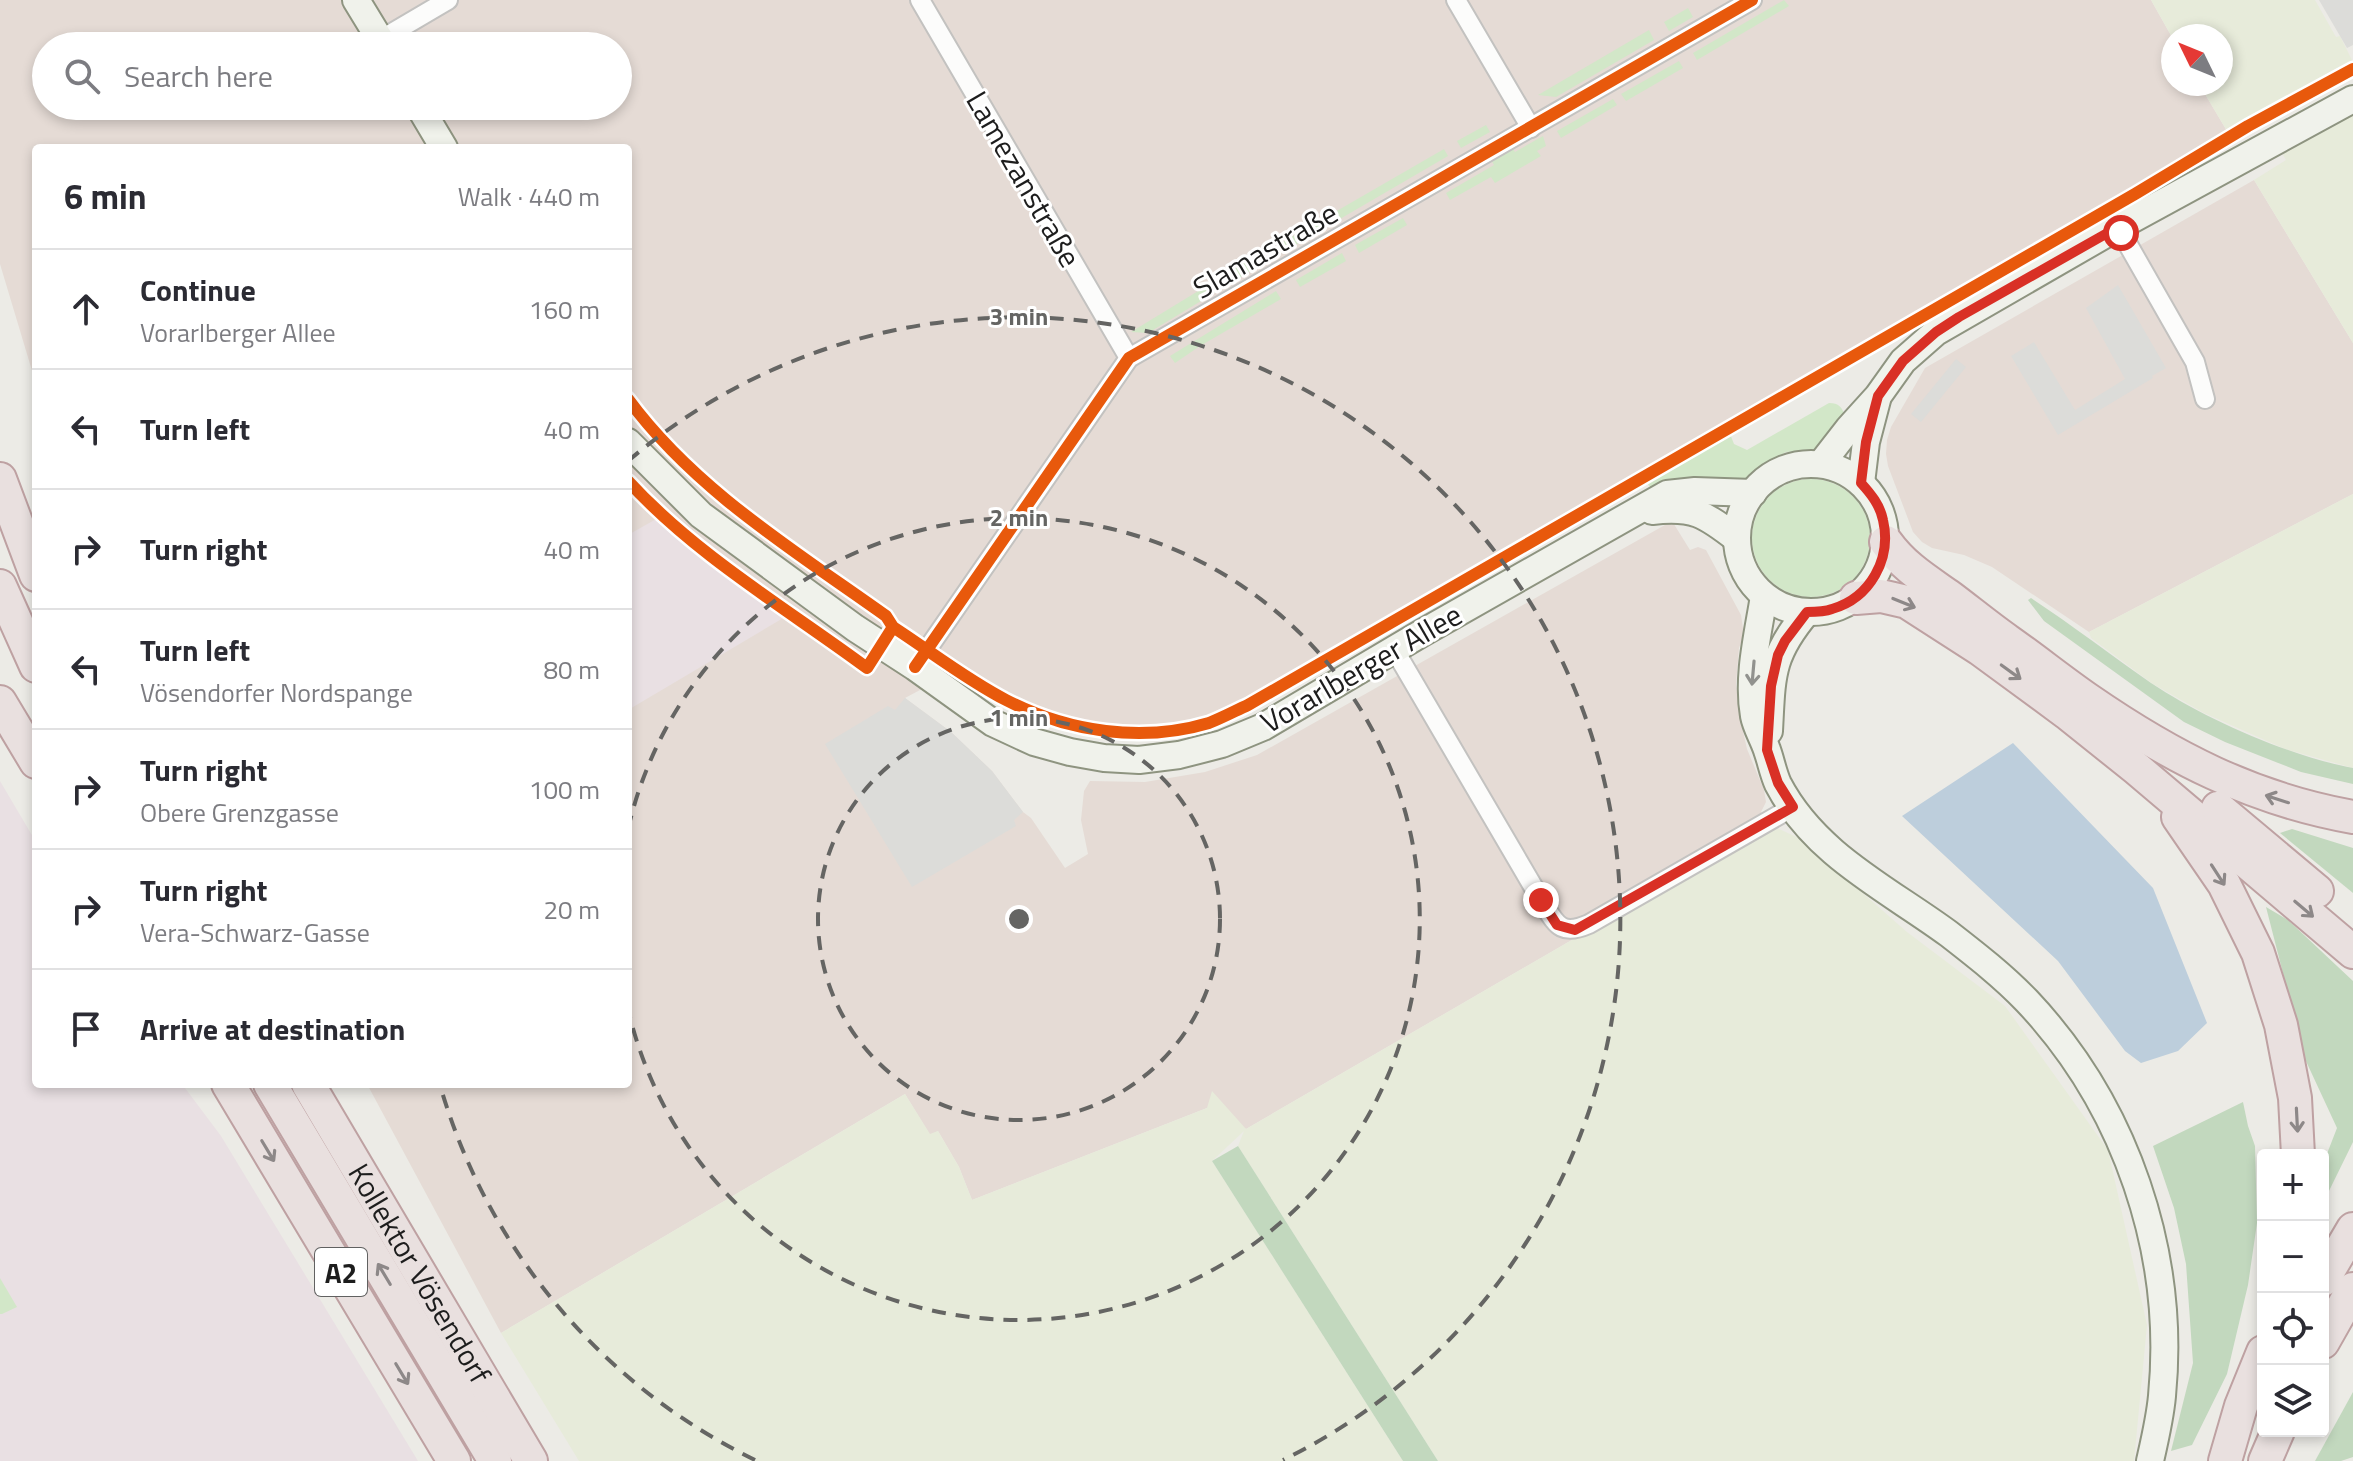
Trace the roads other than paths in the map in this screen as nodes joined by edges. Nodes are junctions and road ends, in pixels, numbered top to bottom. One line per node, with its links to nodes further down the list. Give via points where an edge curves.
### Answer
1 (356, 0): 6 (main road)
2 (448, 0): 7 (street)
3 (920, 0): 13 (street, Lamezanstraße)
4 (1456, 0): 10 (street)
5 (1752, 0): 10 (street, Slamastraße)
6 (375, 32)
7 (399, 32)
8 (2353, 99): 12 (main road)
9 (427, 120): 11 (main road)
10 (1531, 128): 13 (street, Slamastraße)
11 (442, 144)
12 (2118, 227): 14 (main road, via 1936,332 1903,361); 15 (street, via 2195,362)
13 (1129, 358): 32 (street, Slamastraße)
14 (1878, 396): 17 (main road); 19 (main road)
15 (2205, 399)
16 (632, 446): 32 (main road, Vorarlberger Allee, via 701,515)
17 (1821, 464): 19 (main road); 20 (main road, via 1795,466 1772,476)
18 (0, 479): 24 (highway)
19 (1861, 483): 23 (main road, via 1875,499)
20 (1753, 493): 21 (main road, Vorarlberger Allee, via 1667,494); 22 (main road)
21 (1632, 513): 22 (main road, Vorarlberger Allee, via 1683,508 1710,518); 30 (main road, Vorarlberger Allee)
22 (1737, 539): 26 (main road, via 1749,578)
23 (1886, 542): 27 (main road, via 1880,566); 34 (highway, via 1910,570)
24 (32, 564)
25 (0, 586): 31 (highway)
26 (1764, 596): 28 (main road); 36 (main road, one-way to 36, via 1752,686 1754,717)
27 (1856, 598): 28 (main road, via 1831,610); 38 (highway, one-way to 38, via 1896,598 1920,610 1980,649)
28 (1807, 612): 36 (main road, via 1778,655)
29 (0, 630): 33 (highway)
30 (1394, 649): 32 (main road, Vorarlberger Allee, via 1263,727 1222,744 1139,760 1034,742 993,723); 39 (street, via 1557,925 1575,930 1589,924)
31 (32, 657)
32 (915, 667)
33 (32, 684)
34 (2087, 699): 40 (highway, one-way to 34, via 2246,789 2192,764); 41 (highway)
35 (0, 702): 37 (highway)
36 (1767, 750): 39 (main road)
37 (32, 755)
38 (2137, 769): 42 (highway, one-way to 42); 46 (highway, one-way to 46, via 2224,884 2258,953 2281,1025 2295,1098)
39 (1793, 807): 57 (main road, via 1845,862 1946,932 2015,990 2064,1046 2102,1103 2140,1194 2159,1271 2162,1395)
40 (2353, 817)
41 (2353, 922)
42 (2353, 952)
43 (230, 1088): 54 (highway, A2, one-way to 54)
44 (272, 1088): 55 (highway, A2, one-way to 44)
45 (310, 1088): 56 (highway, Kollektor Vösendorf)
46 (2298, 1149)
47 (2353, 1229): 48 (highway)
48 (2329, 1270)
49 (2353, 1289): 50 (highway)
50 (2329, 1331)
51 (2258, 1365): 58 (highway)
52 (2257, 1403): 58 (highway)
53 (2275, 1437): 59 (highway)
54 (454, 1461)
55 (495, 1461)
56 (531, 1461)
57 (2150, 1461)
58 (2227, 1461)
59 (2265, 1461)

